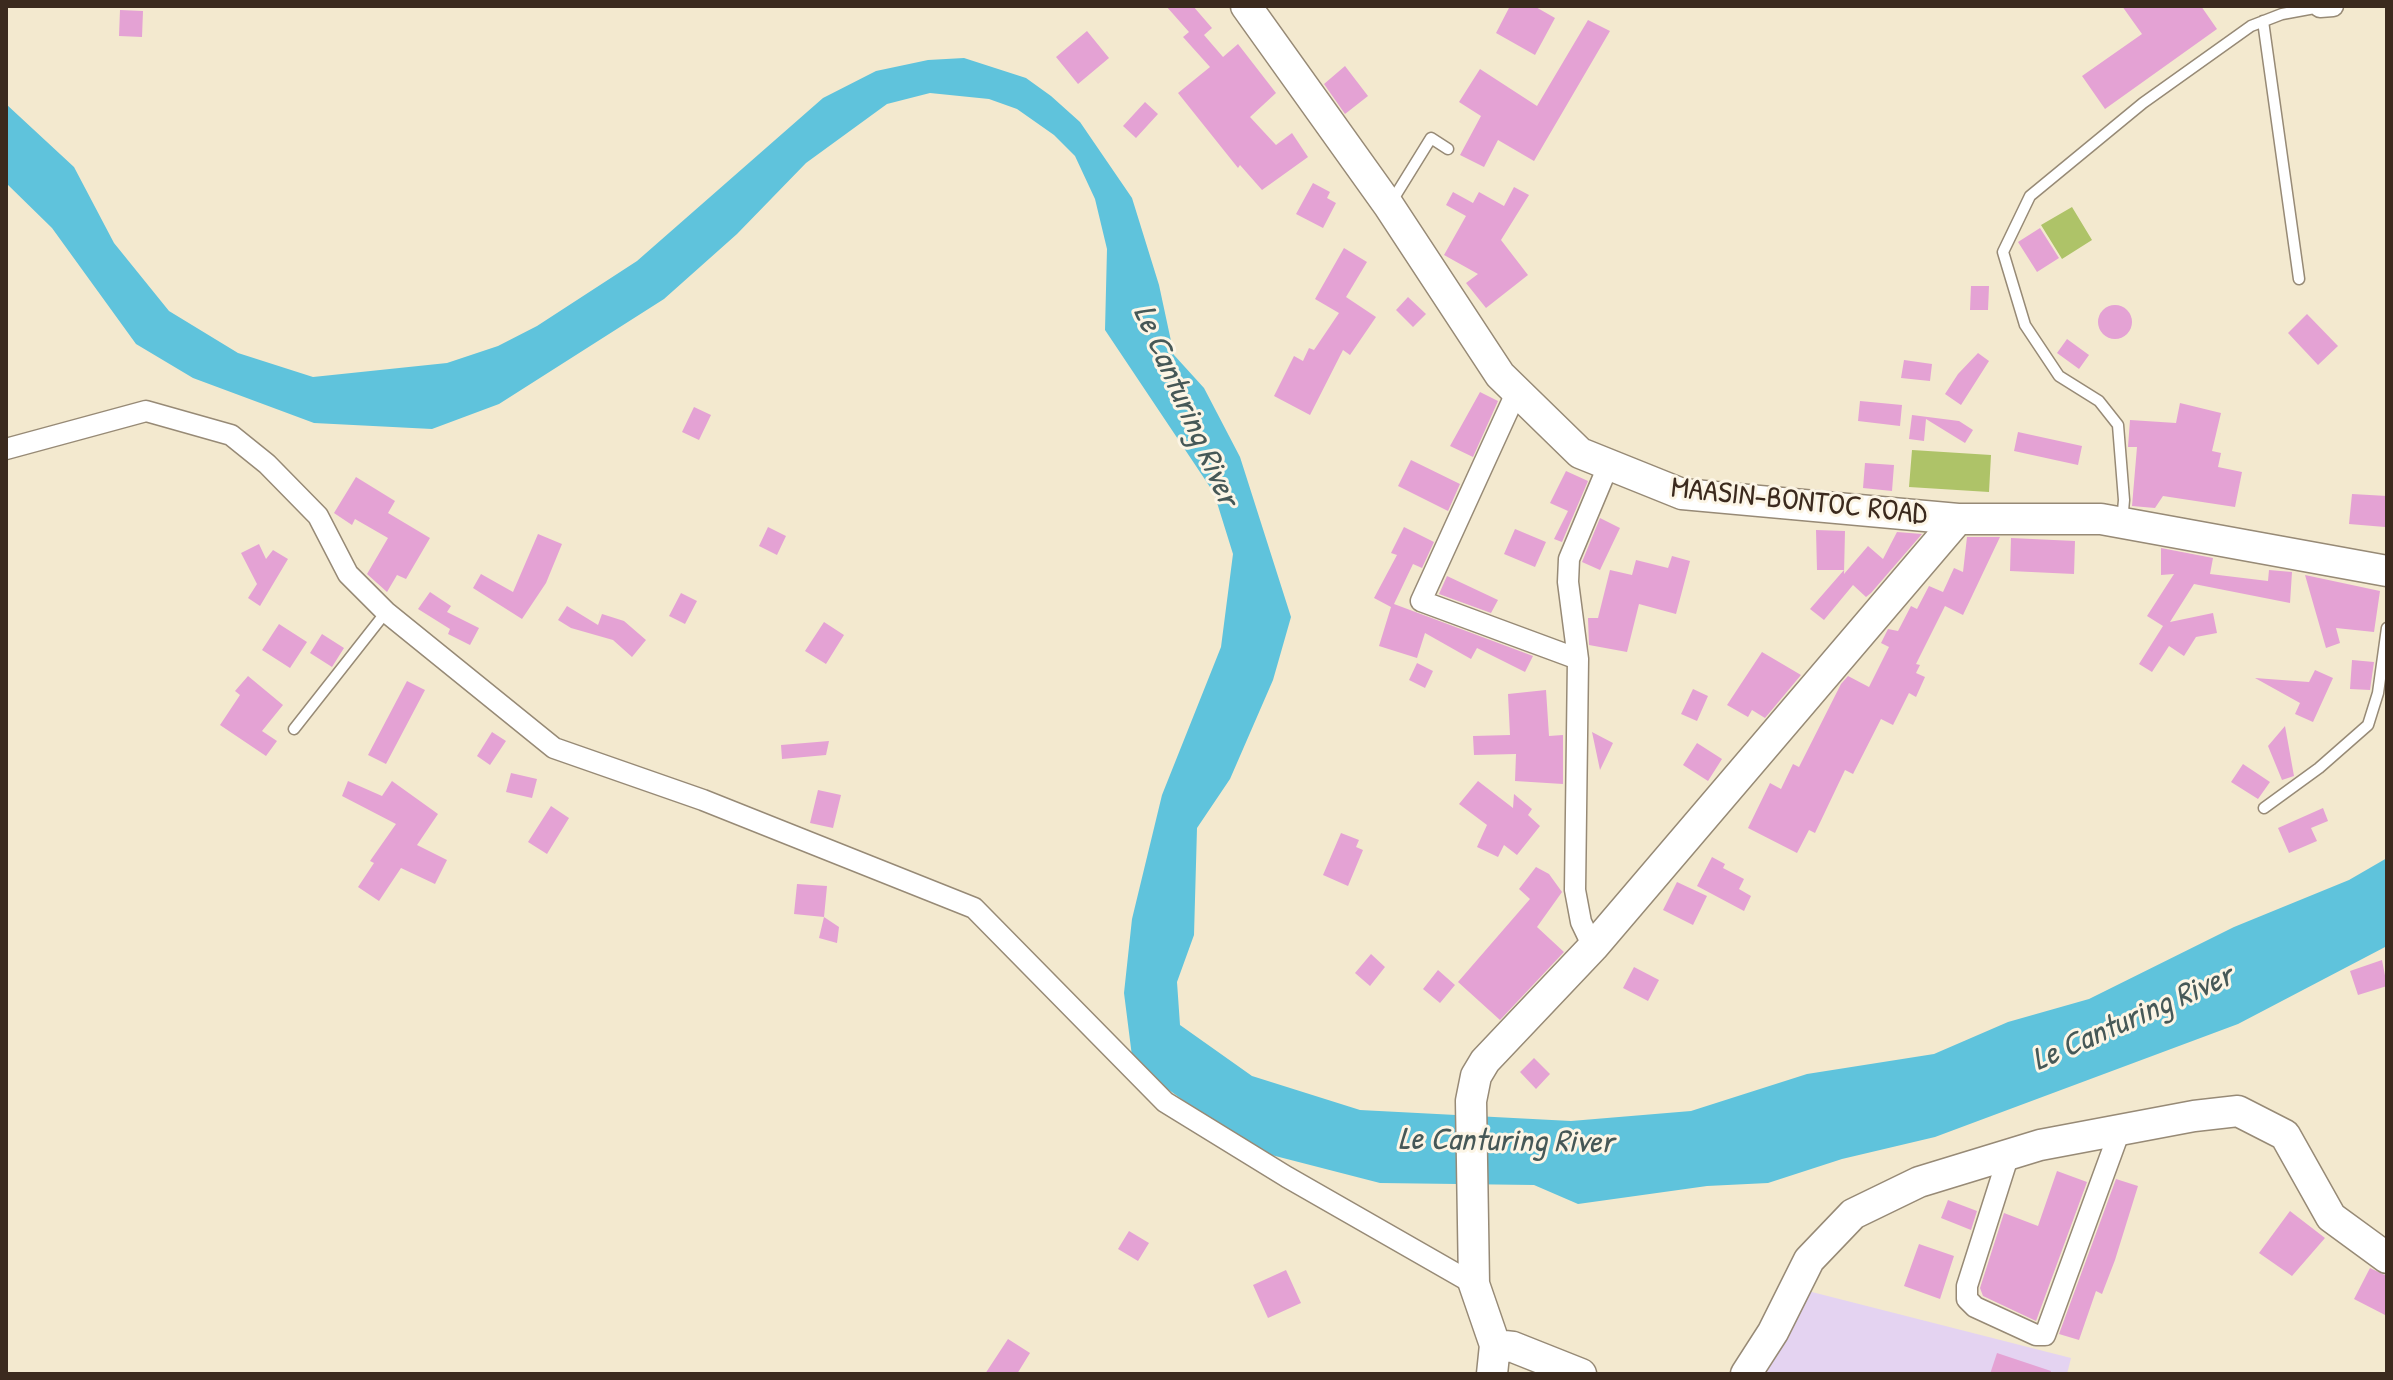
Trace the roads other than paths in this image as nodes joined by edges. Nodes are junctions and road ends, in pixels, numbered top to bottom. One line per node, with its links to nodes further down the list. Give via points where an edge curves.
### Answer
1 (1246, 6): 5 (street, MAASIN-BONTOC ROAD)
2 (2327, 7): 3 (lane)
3 (2263, 21): 6 (lane); 11 (lane, via 2160,90 2030,196 2003,252 2025,325 2059,376 2099,401 2118,425)
4 (1448, 149): 5 (lane, via 1431,138)
5 (1389, 206): 7 (street, MAASIN-BONTOC ROAD)
6 (2299, 279)
7 (1516, 393): 9 (street, MAASIN-BONTOC ROAD, via 1580,453); 15 (street, via 1421,601)
8 (6, 449): 13 (street, via 146,411 231,435 318,516 348,574)
9 (1608, 466): 10 (street, MAASIN-BONTOC ROAD, via 1682,494); 15 (street, via 1569,559)
10 (1958, 519): 11 (street, MAASIN-BONTOC ROAD); 18 (street)
11 (2121, 523): 12 (street, MAASIN-BONTOC ROAD)
12 (2387, 571)
13 (386, 612): 16 (lane); 22 (street, via 554,748 703,800 974,908 1165,1102)
14 (2387, 628): 17 (lane, via 2368,725)
15 (1578, 659): 18 (street, via 1575,890)
16 (294, 729)
17 (2264, 808)
18 (1593, 947): 22 (street, via 1480,1067 1471,1101)
19 (2120, 1130): 20 (street); 20 (street, via 2045,1335 1967,1299); 21 (street, via 2238,1111 2285,1135 2331,1217)
20 (2009, 1154): 25 (street, via 1919,1182 1853,1214 1809,1260)
21 (2387, 1258)
22 (1474, 1284): 23 (street)
23 (1494, 1359): 24 (street, via 1513,1347)
24 (1581, 1374)
25 (1746, 1374)

